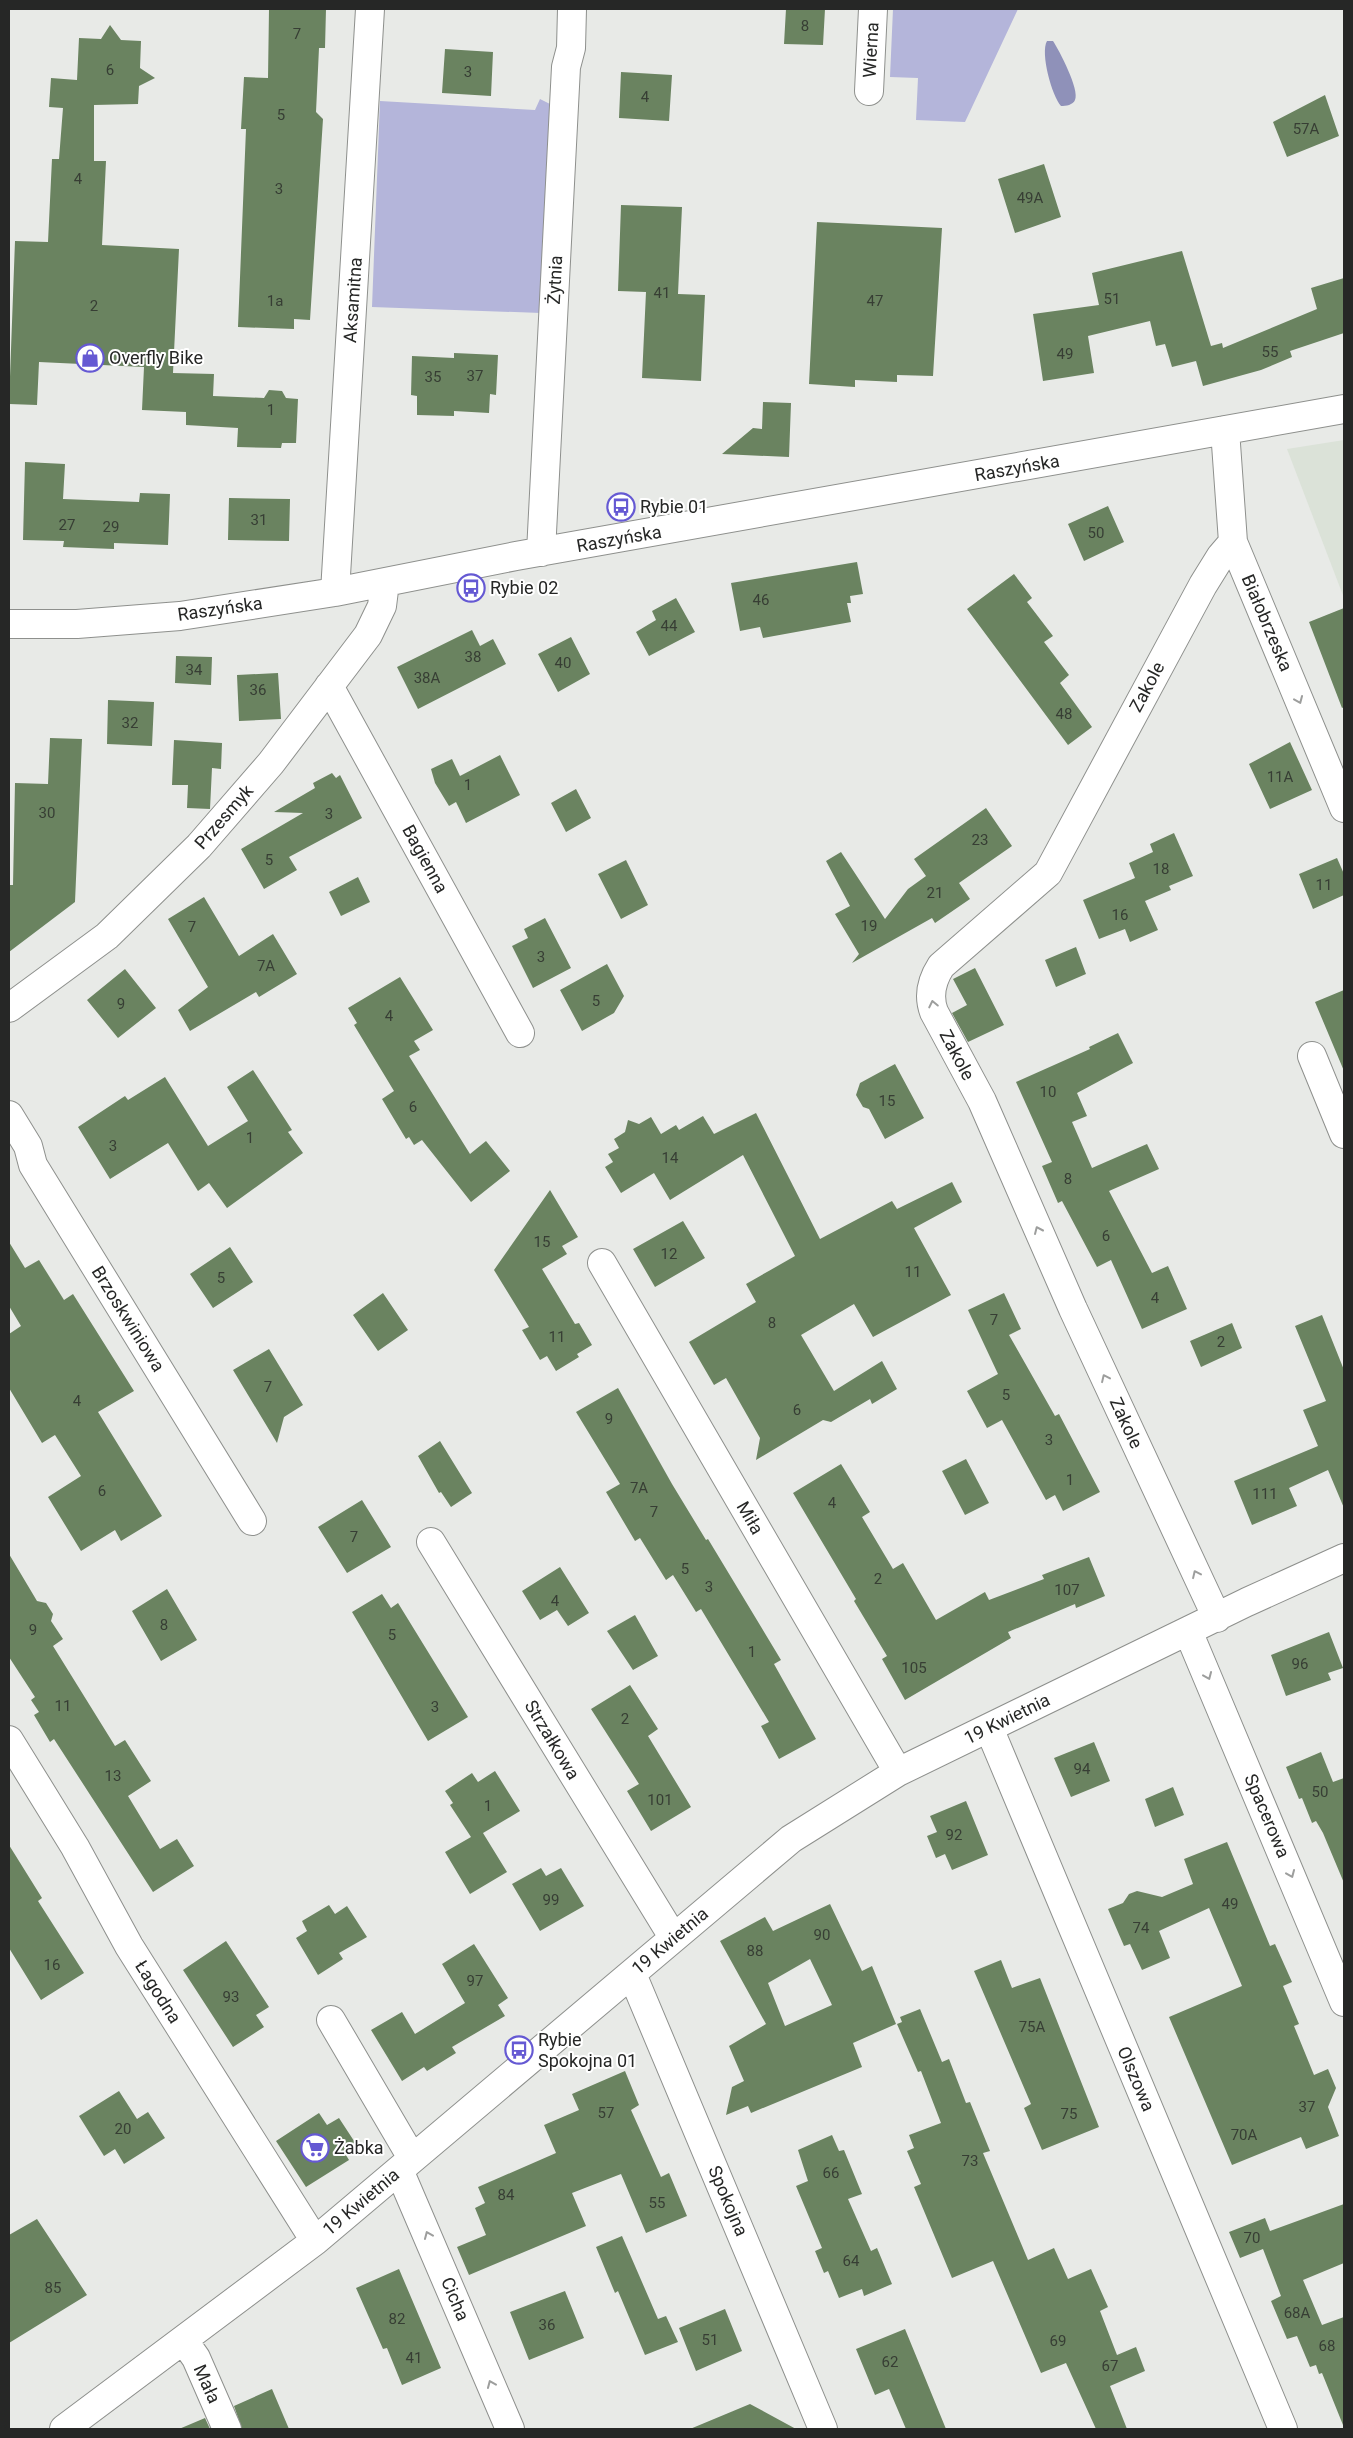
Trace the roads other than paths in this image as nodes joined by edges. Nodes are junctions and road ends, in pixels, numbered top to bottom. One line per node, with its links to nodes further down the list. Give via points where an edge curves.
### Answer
1 (370, 9): 10 (street, Aksamitna)
2 (572, 9): 8 (street, Żytnia, via 566,67)
3 (873, 9): 4 (street, Wierna)
4 (869, 91)
5 (1344, 409): 6 (street, Raszyńska)
6 (1225, 430): 7 (street, Białobrzeska); 8 (street, Raszyńska)
7 (1233, 542): 13 (street, Białobrzeska, one-way to 13); 23 (street, Zakole, one-way to 7, via 1073,1309 982,1102 931,1002 933,980 941,966 1048,873 1203,585)
8 (541, 552): 9 (street, Raszyńska)
9 (385, 582): 10 (street, Raszyńska); 12 (street, Przesmyk, via 382,606 368,634)
10 (335, 592): 11 (street, Raszyńska, via 180,616 77,624)
11 (9, 624)
12 (329, 686): 14 (street, Przesmyk, via 271,763 199,846 107,936); 15 (street, Bagienna)
13 (1344, 808)
14 (9, 1008)
15 (520, 1033)
16 (1312, 1056): 18 (street)
17 (9, 1115): 20 (street, Brzoskwiniowa, via 28,1146 33,1165)
18 (1344, 1134)
19 (602, 1264): 27 (street, Miła)
20 (252, 1521)
21 (431, 1542): 28 (street, Strzałkowa)
22 (1344, 1558): 23 (street, 19 Kwietnia)
23 (1216, 1618): 24 (street, 19 Kwietnia)
24 (1188, 1631): 25 (street, 19 Kwietnia); 30 (street, Spacerowa, one-way to 30)
25 (989, 1728): 27 (street, 19 Kwietnia); 39 (street, Olszowa)
26 (9, 1740): 33 (street, Łagodna, via 75,1847 129,1946)
27 (898, 1772): 28 (street, 19 Kwietnia, via 791,1839)
28 (673, 1937): 29 (street, 19 Kwietnia)
29 (632, 1974): 32 (street, 19 Kwietnia); 38 (street, Spokojna)
30 (1344, 2002)
31 (331, 2020): 32 (street, Cicha)
32 (406, 2164): 33 (street, 19 Kwietnia); 37 (street, Cicha, one-way to 32)
33 (314, 2241): 34 (street, 19 Kwietnia)
34 (184, 2341): 35 (street, 19 Kwietnia); 36 (street, Mała, via 196,2358)
35 (64, 2429)
36 (227, 2429)
37 (510, 2429)
38 (823, 2429)
39 (1283, 2429)

